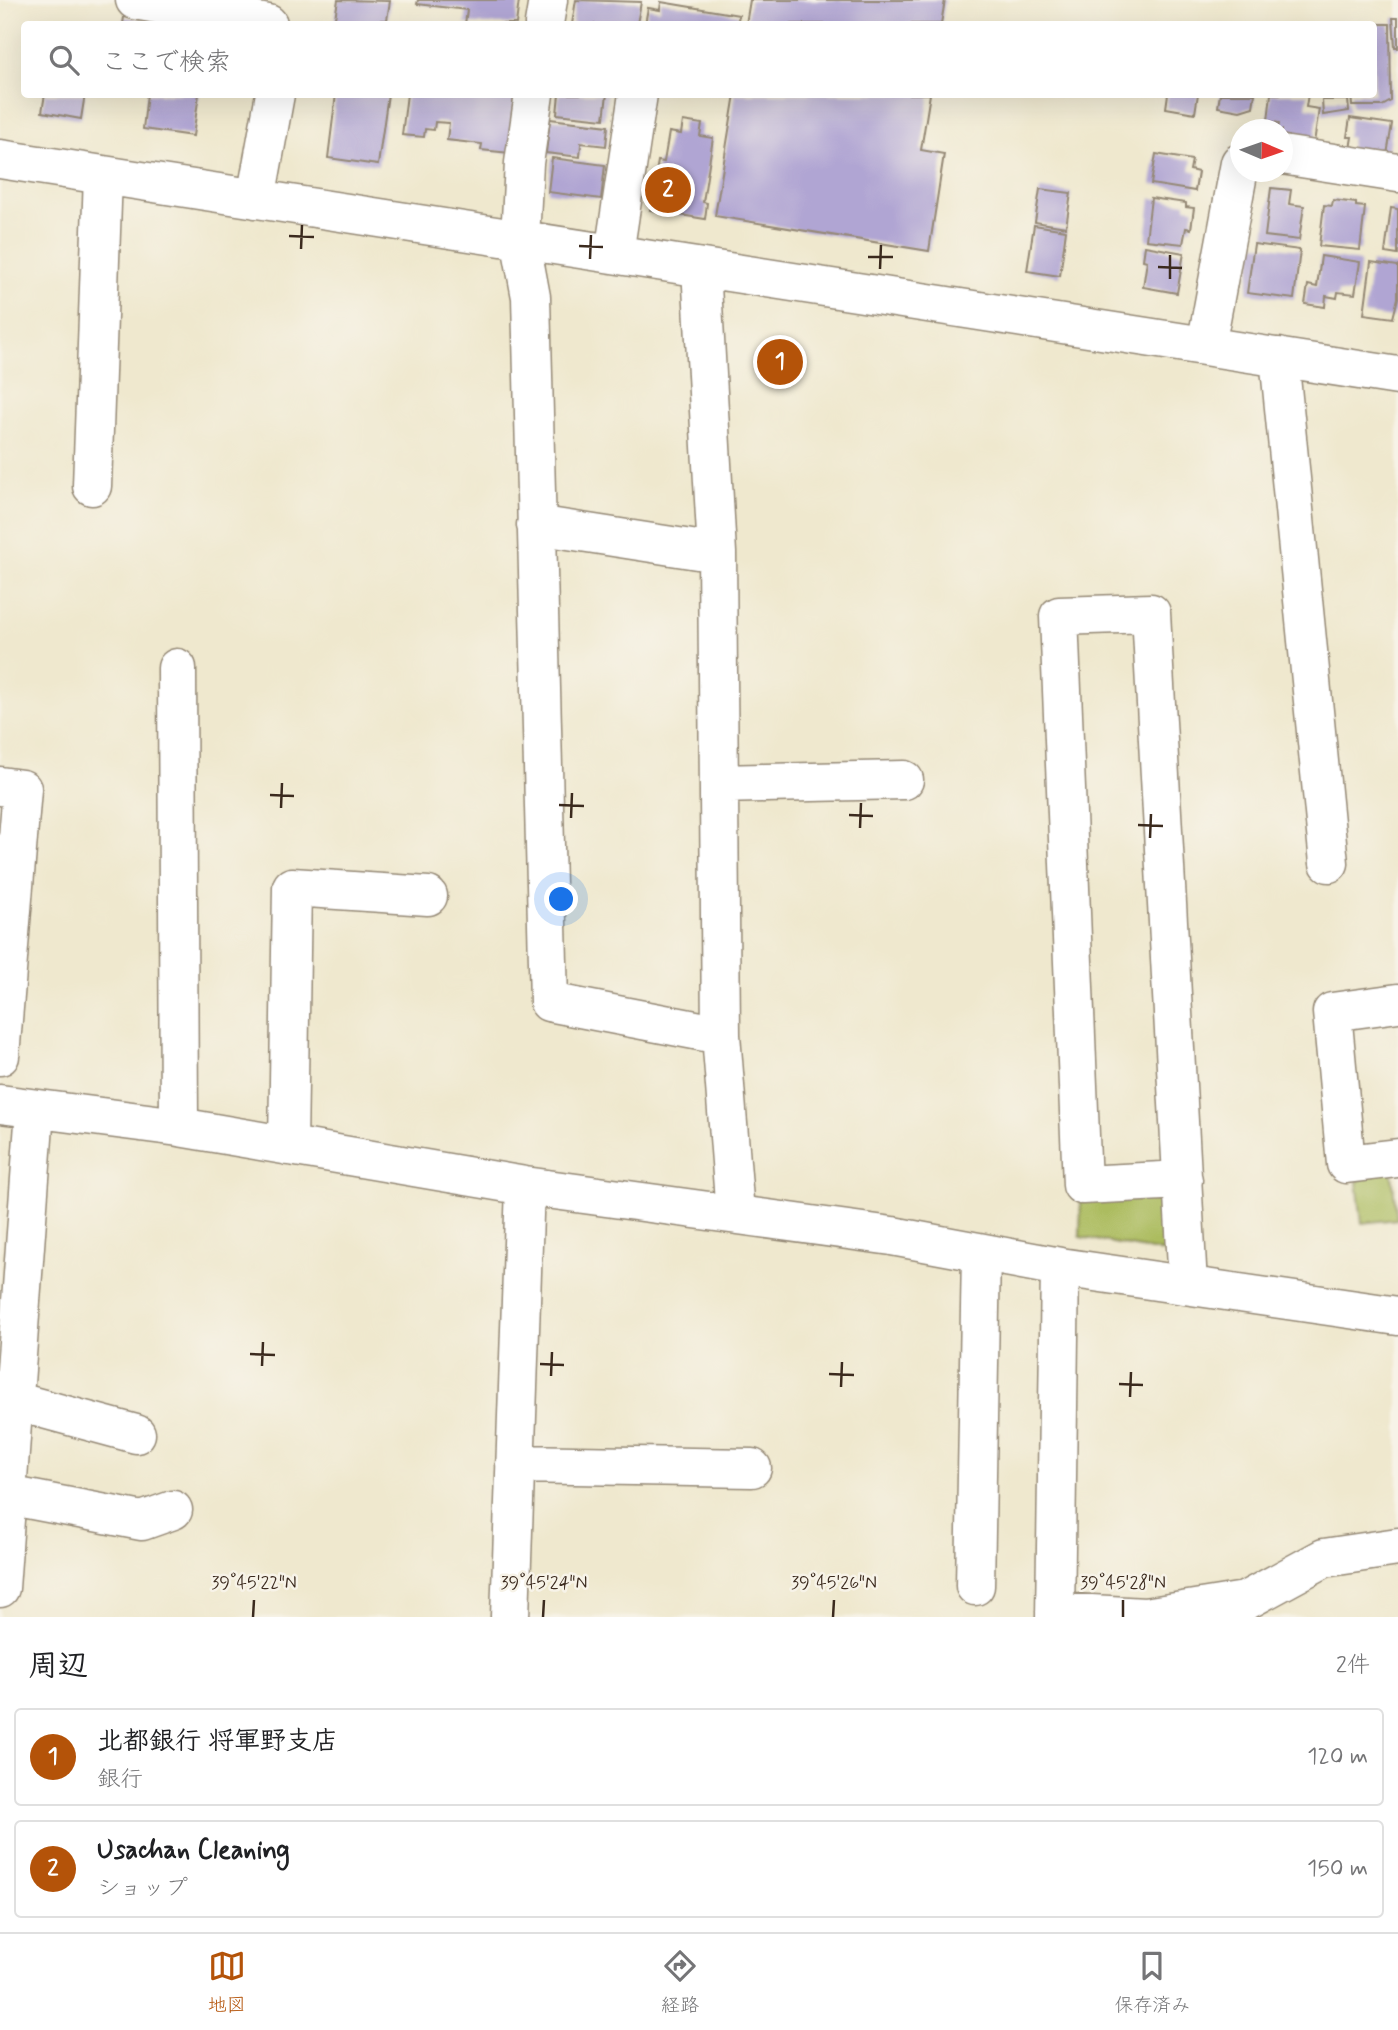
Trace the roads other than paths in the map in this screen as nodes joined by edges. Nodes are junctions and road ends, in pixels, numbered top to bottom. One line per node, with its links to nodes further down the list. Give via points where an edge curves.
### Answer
1 (135, 0): 3 (street)
2 (548, 0): 4 (street)
3 (251, 21)
4 (544, 21)
5 (274, 98): 13 (street)
6 (533, 98): 14 (street)
7 (637, 98): 15 (street)
8 (1293, 157): 10 (street)
9 (0, 159): 11 (street)
10 (1398, 173)
11 (103, 175): 13 (street); 20 (street)
12 (1237, 182): 17 (street)
13 (256, 199): 14 (street)
14 (520, 238): 15 (street); 21 (street, via 531,298)
15 (614, 254): 16 (street)
16 (701, 268): 17 (street); 22 (street)
17 (1206, 346): 18 (street)
18 (1279, 357): 19 (street); 27 (street)
19 (1398, 376)
20 (92, 486)
21 (536, 525): 22 (street); 30 (street, via 548,1002)
22 (717, 553): 25 (street)
23 (177, 668): 33 (street)
24 (904, 780): 25 (street)
25 (719, 785): 30 (street)
26 (0, 786): 31 (street, via 22,789)
27 (1329, 863)
28 (428, 896): 34 (street, via 292,887)
29 (1398, 1003): 35 (street, via 1332,1012 1346,1164)
30 (721, 1035): 38 (street)
31 (0, 1056)
32 (18, 1107): 33 (street); 43 (street)
33 (179, 1127): 34 (street)
34 (288, 1146): 37 (street)
35 (1398, 1158)
36 (1183, 1180): 36 (street, via 1151,613 1059,616 1082,1185); 41 (street)
37 (525, 1186): 38 (street); 45 (street)
38 (735, 1213): 39 (street)
39 (981, 1253): 40 (street); 50 (street)
40 (1060, 1267): 41 (street); 52 (street)
41 (1188, 1285): 42 (street)
42 (1398, 1316)
43 (14, 1401): 44 (street); 47 (street)
44 (136, 1434)
45 (515, 1464): 46 (street); 53 (street)
46 (752, 1468)
47 (7, 1494): 48 (street, via 142,1521); 51 (street)
48 (173, 1510)
49 (1398, 1547): 52 (street, via 1324,1558 1244,1601 1145,1617)
50 (975, 1586)
51 (0, 1588)
52 (1055, 1614)
53 (510, 1617)

